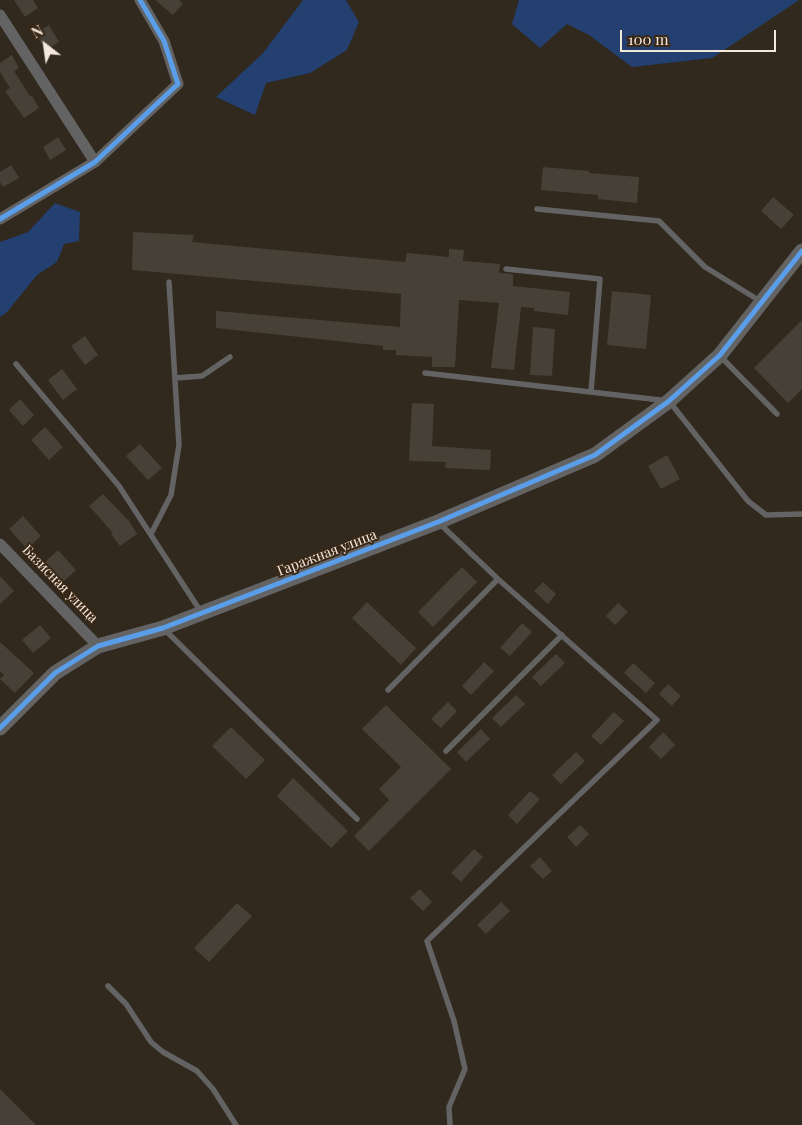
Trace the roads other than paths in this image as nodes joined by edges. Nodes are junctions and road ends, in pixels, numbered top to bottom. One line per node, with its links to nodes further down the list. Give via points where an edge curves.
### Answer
1 (140, 0): 3 (street, via 164,41 178,84)
2 (0, 15): 3 (street)
3 (95, 162): 5 (street)
4 (538, 209): 9 (lane, via 659,221 705,267)
5 (1, 215)
6 (802, 251): 9 (street, Гаражная улица)
7 (506, 270): 15 (lane, via 600,280)
8 (169, 282): 14 (lane)
9 (762, 302): 10 (street, Гаражная улица)
10 (720, 355): 16 (street, Гаражная улица); 17 (lane)
11 (230, 357): 14 (lane, via 202,376)
12 (16, 364): 20 (lane, via 119,486)
13 (425, 373): 15 (lane)
14 (175, 378): 20 (lane, via 178,453 171,495)
15 (591, 392): 16 (lane)
16 (670, 401): 18 (lane, via 748,501 766,515); 19 (street, Гаражная улица, via 595,455)
17 (777, 414)
18 (802, 514)
19 (438, 522): 22 (lane); 23 (street, Гаражная улица)
20 (151, 534): 23 (lane)
21 (0, 544): 26 (street, Базисная улица)
22 (498, 579): 25 (lane); 27 (lane)
23 (202, 614): 24 (street, Гаражная улица)
24 (163, 628): 26 (street, Гаражная улица); 30 (lane)
25 (562, 635): 29 (lane); 33 (lane, via 657,720 427,941 454,1022 465,1069 448,1107)
26 (98, 646): 28 (street, Гаражная улица, via 55,673)
27 (388, 690)
28 (0, 728)
29 (446, 751)
30 (357, 819)
31 (108, 986): 32 (lane, via 126,1004 151,1042 197,1071)
32 (236, 1125)
33 (450, 1125)

